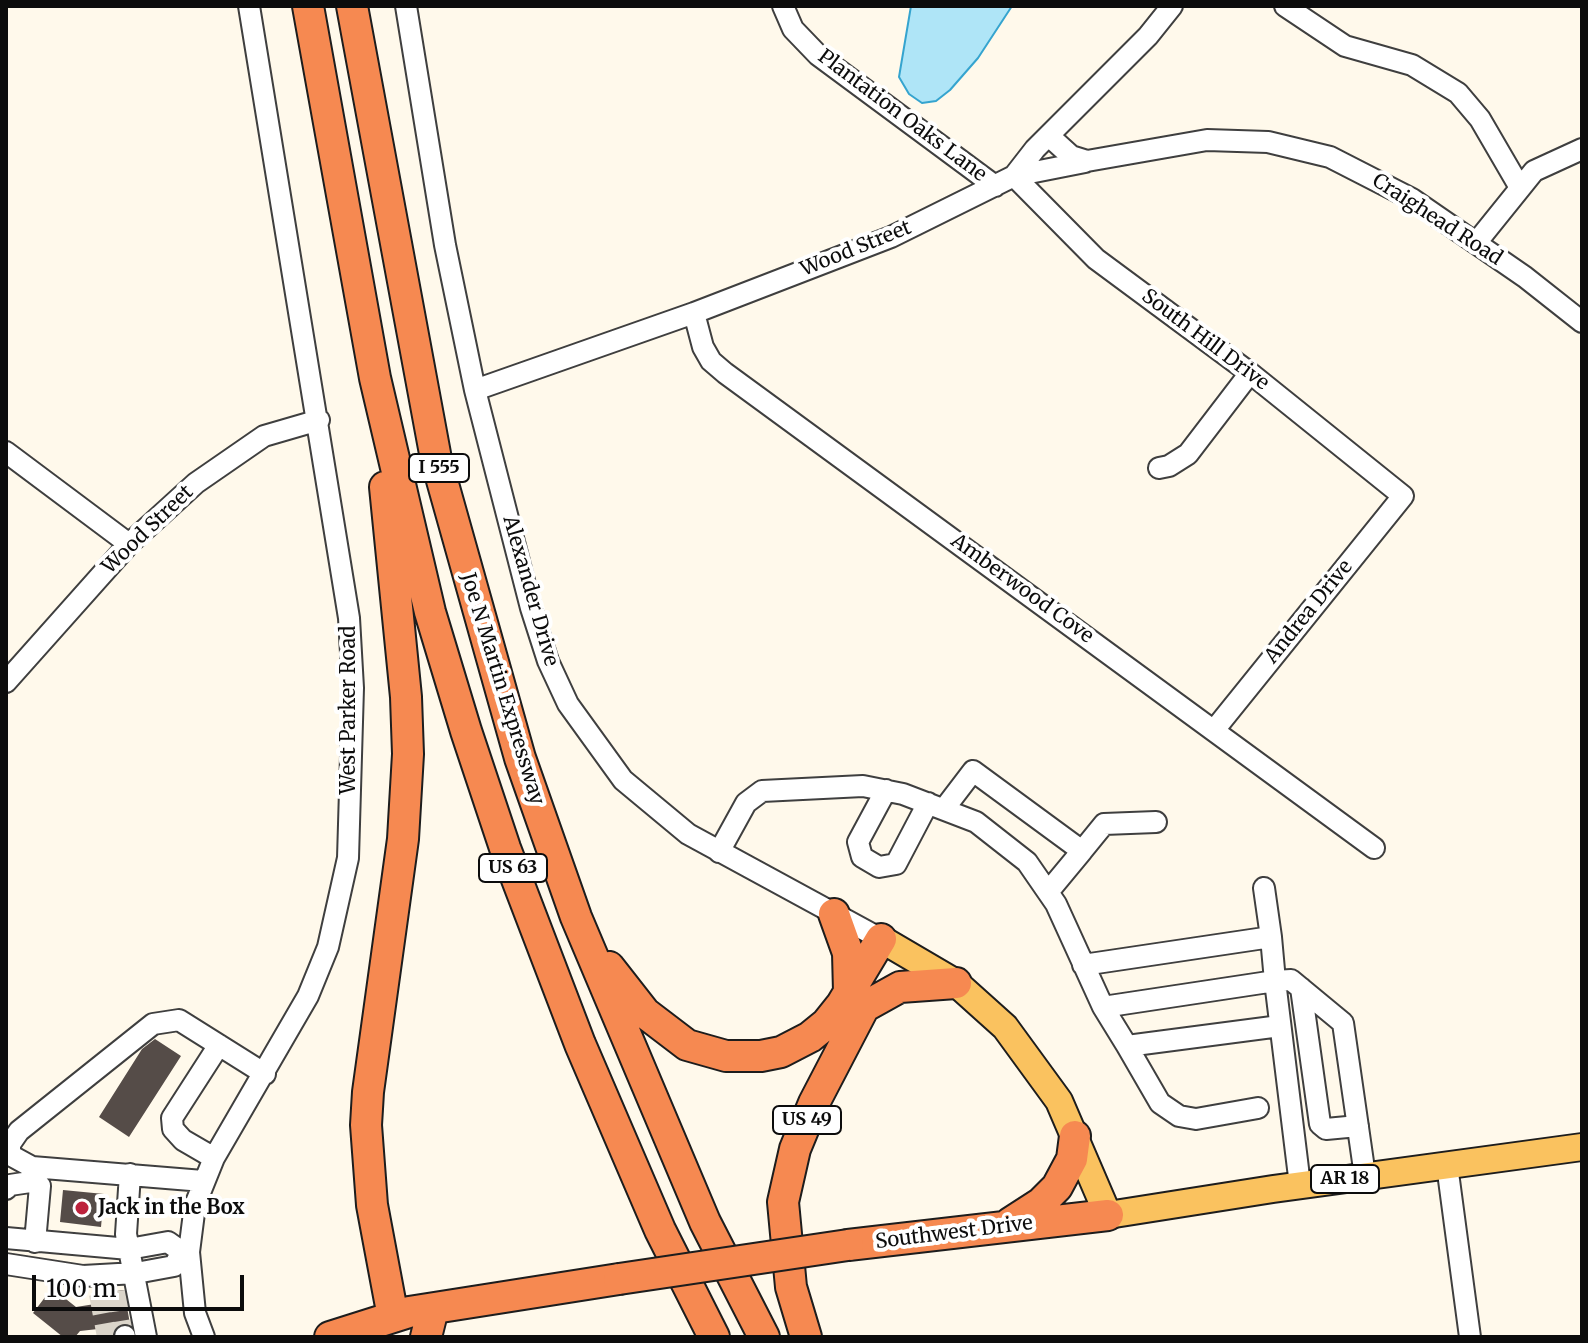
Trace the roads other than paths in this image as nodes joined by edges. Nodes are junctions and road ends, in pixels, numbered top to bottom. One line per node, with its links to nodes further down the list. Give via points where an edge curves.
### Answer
1 (249, 6): 20 (street, West Parker Road)
2 (308, 6): 18 (highway)
3 (352, 6): 36 (highway, Joe N Martin Expressway / I 555, via 436,459 520,758)
4 (406, 6): 19 (street, Alexander Drive)
5 (783, 6): 12 (street, Plantation Oaks Lane, via 793,29 818,55)
6 (1172, 6): 8 (street, Wood Street)
7 (1285, 6): 13 (street, via 1337,42 1412,65 1458,93 1480,119)
8 (1049, 136): 10 (street, via 1071,156); 11 (street, Wood Street)
9 (1582, 149): 13 (street, via 1534,171)
10 (1087, 161): 11 (street, Craighead Road); 14 (street, Craighead Road, via 1207,140 1289,146 1330,157 1392,187)
11 (1014, 176): 12 (street, Wood Street); 17 (street, South Hill Drive, via 1096,259)
12 (995, 186): 15 (street, Wood Street, via 891,237)
13 (1519, 186): 14 (street)
14 (1476, 243): 16 (street, Craighead Road)
15 (694, 313): 19 (street, Wood Street); 26 (street, Amberwood Cove, via 703,347 725,373)
16 (1582, 322)
17 (1250, 373): 22 (street, via 1188,454); 23 (street, South Hill Drive)
18 (375, 378): 69 (highway, via 408,754 403,839 367,1103 372,1205); 74 (highway, US 63, via 430,612 505,848 586,1058 660,1230)
19 (475, 390): 32 (street, Alexander Drive, via 531,608 568,704 623,780 688,834)
20 (319, 420): 24 (street, Wood Street, via 283,429 240,451); 48 (street, West Parker Road, via 350,632 348,858 328,947)
21 (6, 452): 24 (street)
22 (1159, 468)
23 (1403, 496): 26 (street, Andrea Drive)
24 (129, 544): 25 (street, Wood Street)
25 (6, 682)
26 (1215, 729): 30 (street, Amberwood Cove)
27 (883, 795): 28 (street); 28 (street, via 858,842 862,857 879,867 896,864); 32 (street, via 863,786 762,791 746,803)
28 (931, 809): 31 (street, via 973,771); 34 (street, via 976,822 1027,862)
29 (1156, 822): 31 (street, via 1104,824)
30 (1374, 848)
31 (1082, 851): 34 (street)
32 (719, 852): 35 (street, Alexander Drive)
33 (1264, 888): 37 (street)
34 (1048, 892): 39 (street)
35 (834, 914): 38 (street, Alexander Drive); 43 (highway)
36 (576, 917): 43 (highway, via 645,1013 674,1037 703,1051 742,1057 781,1052 810,1037); 75 (highway, Joe N Martin Expressway, via 705,1222)
37 (1271, 937): 39 (street); 40 (street)
38 (888, 943): 41 (main road, Alexander Drive); 43 (highway, US 49)
39 (1083, 965): 44 (street)
40 (1275, 981): 42 (street, via 1291,980); 44 (street); 45 (street)
41 (956, 983): 43 (highway, via 908,984); 51 (main road, Alexander Drive, via 1005,1027 1059,1101)
42 (1301, 988): 50 (street, via 1343,1023); 50 (street, via 1320,1124 1326,1129)
43 (857, 999): 76 (highway, US 49, via 795,1149 783,1202 791,1287)
44 (1103, 1007): 47 (street)
45 (1280, 1026): 47 (street); 59 (street)
46 (219, 1045): 48 (street); 53 (street, via 172,1118 173,1129 183,1140); 55 (street, via 179,1020 153,1024 19,1131 10,1155)
47 (1127, 1046): 49 (street, via 1160,1103 1179,1116 1196,1119)
48 (265, 1074): 53 (street, West Parker Road)
49 (1258, 1108)
50 (1358, 1126): 57 (street)
51 (1075, 1136): 61 (main road, Alexander Drive); 62 (highway, via 1072,1159 1057,1187)
52 (1582, 1147): 54 (main road, Southwest Drive / AR 18)
53 (214, 1158): 58 (street, West Parker Road)
54 (1447, 1165): 57 (main road, Southwest Drive / AR 18); 77 (street)
55 (31, 1174): 56 (street); 60 (street); 64 (street, via 40,1186)
56 (130, 1174): 58 (street); 65 (street)
57 (1365, 1176): 59 (main road, Southwest Drive / AR 18)
58 (203, 1181): 66 (street, West Parker Road)
59 (1300, 1185): 61 (main road, Southwest Drive / AR 18)
60 (6, 1189)
61 (1108, 1215): 62 (highway, Southwest Drive)
62 (1001, 1228): 70 (highway, Southwest Drive, bridge, via 619,1279)
63 (6, 1238): 64 (street)
64 (35, 1242): 65 (street)
65 (129, 1249): 66 (street, via 168,1242); 68 (street)
66 (185, 1252): 68 (street, via 174,1266); 72 (street, West Parker Road)
67 (6, 1264): 68 (street)
68 (113, 1281): 71 (street)
69 (393, 1317): 70 (highway, Southwest Drive); 73 (highway, Southwest Drive)
70 (430, 1323)
71 (146, 1337)
72 (204, 1337)
73 (335, 1337)
74 (714, 1337)
75 (764, 1337)
76 (806, 1337)
77 (1470, 1337)

